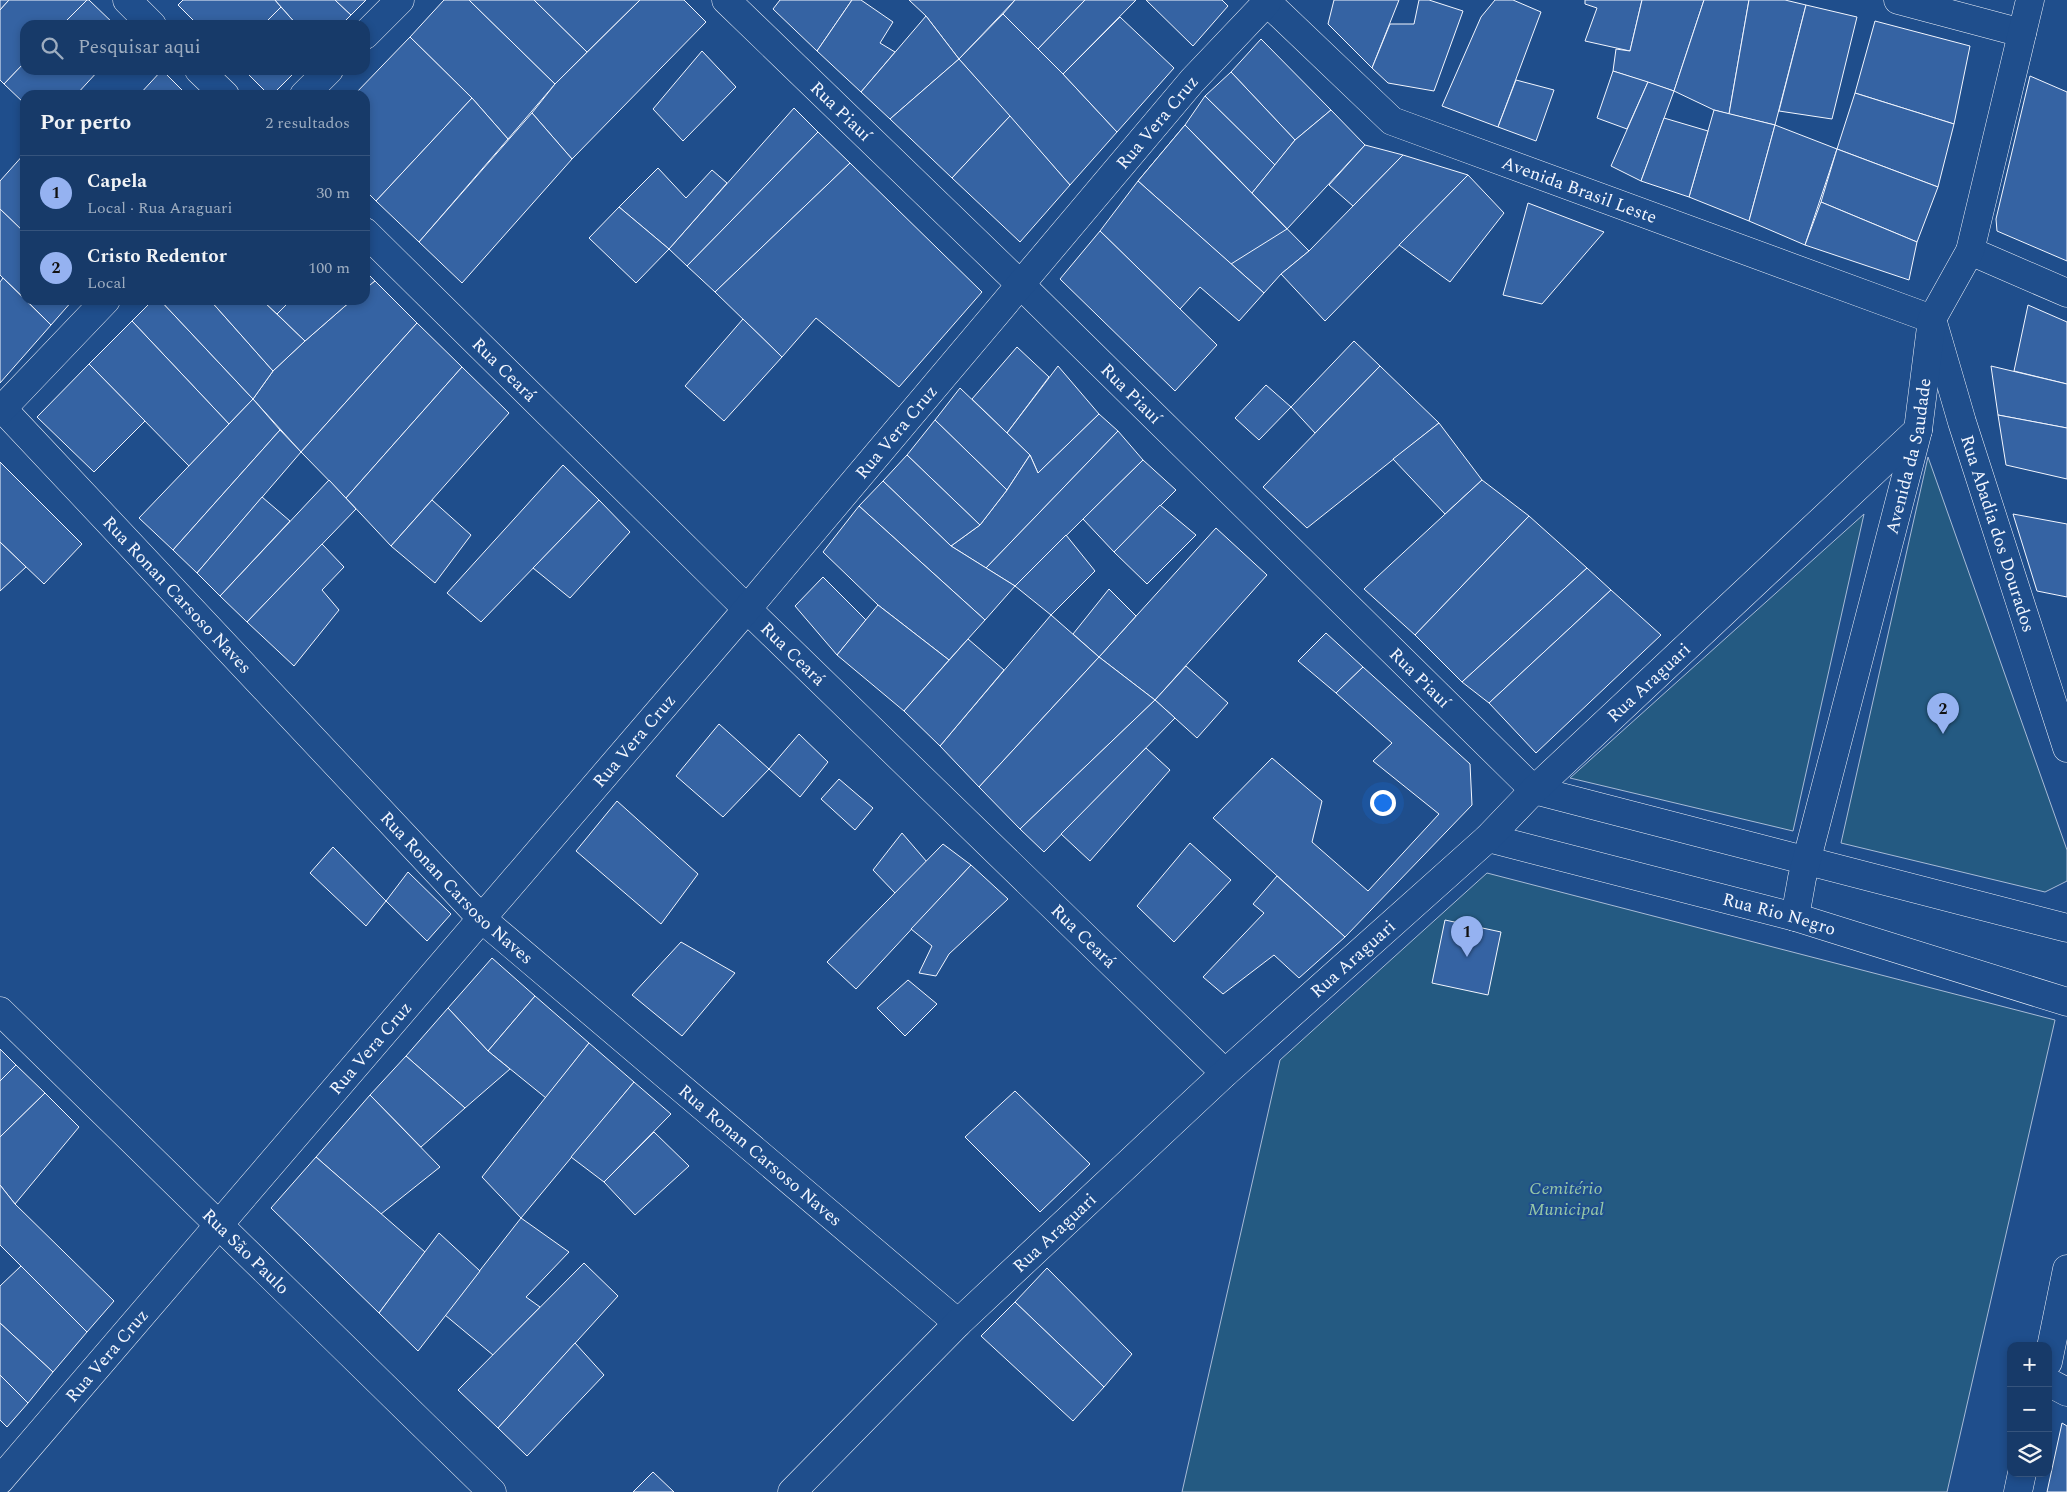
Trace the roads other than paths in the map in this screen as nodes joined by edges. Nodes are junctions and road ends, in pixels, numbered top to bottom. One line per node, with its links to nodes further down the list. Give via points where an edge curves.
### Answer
1 (127, 0): 7 (street)
2 (400, 0): 8 (street)
3 (726, 0): 16 (street, Rua Piauí)
4 (1898, 0): 9 (street)
5 (2030, 0): 9 (street, Avenida da Saudade)
6 (1266, 1): 16 (street, Rua Vera Cruz, via 1192,81); 19 (street, Avenida Brasil Leste, via 1392,122)
7 (147, 20)
8 (370, 30)
9 (2022, 33): 15 (street, Avenida da Saudade)
10 (204, 75): 12 (street)
11 (324, 75): 13 (street)
12 (220, 90)
13 (309, 90)
14 (370, 237): 22 (street, Rua Ceará)
15 (1970, 251): 17 (street); 19 (street, Avenida da Saudade)
16 (1021, 285): 22 (street, Rua Vera Cruz); 24 (street, Rua Piauí)
17 (2067, 293)
18 (101, 305): 20 (street)
19 (1932, 319): 21 (street, Avenida da Saudade); 23 (street, Rua Abadia dos Dourados)
20 (1, 408): 28 (street, Rua Ronan Carsoso Naves)
21 (1918, 430): 24 (street, Rua Araguari); 26 (street, Avenida da Saudade)
22 (746, 609): 28 (street, Rua Vera Cruz); 32 (street, Rua Ceará)
23 (2067, 748)
24 (1534, 790): 25 (street, Rua Araguari); 26 (street)
25 (1488, 838): 27 (street, Rua Rio Negro); 32 (street, Rua Araguari)
26 (1806, 862): 27 (street, Avenida da Saudade); 29 (street)
27 (1795, 917): 30 (street, Rua Rio Negro)
28 (482, 919): 33 (street, Rua Vera Cruz); 35 (street, Rua Ronan Carsoso Naves)
29 (2067, 928)
30 (2067, 1002)
31 (0, 1011): 33 (street, Rua São Paulo)
32 (1225, 1074): 35 (street, Rua Araguari)
33 (218, 1225): 40 (street, Rua Vera Cruz); 41 (street, Rua São Paulo)
34 (2067, 1269): 36 (street)
35 (958, 1323): 42 (street, Rua Araguari)
36 (2052, 1342)
37 (2052, 1384): 38 (street)
38 (2067, 1392)
39 (2021, 1477): 43 (street)
40 (0, 1480)
41 (492, 1492)
42 (792, 1492)
43 (2018, 1492)

